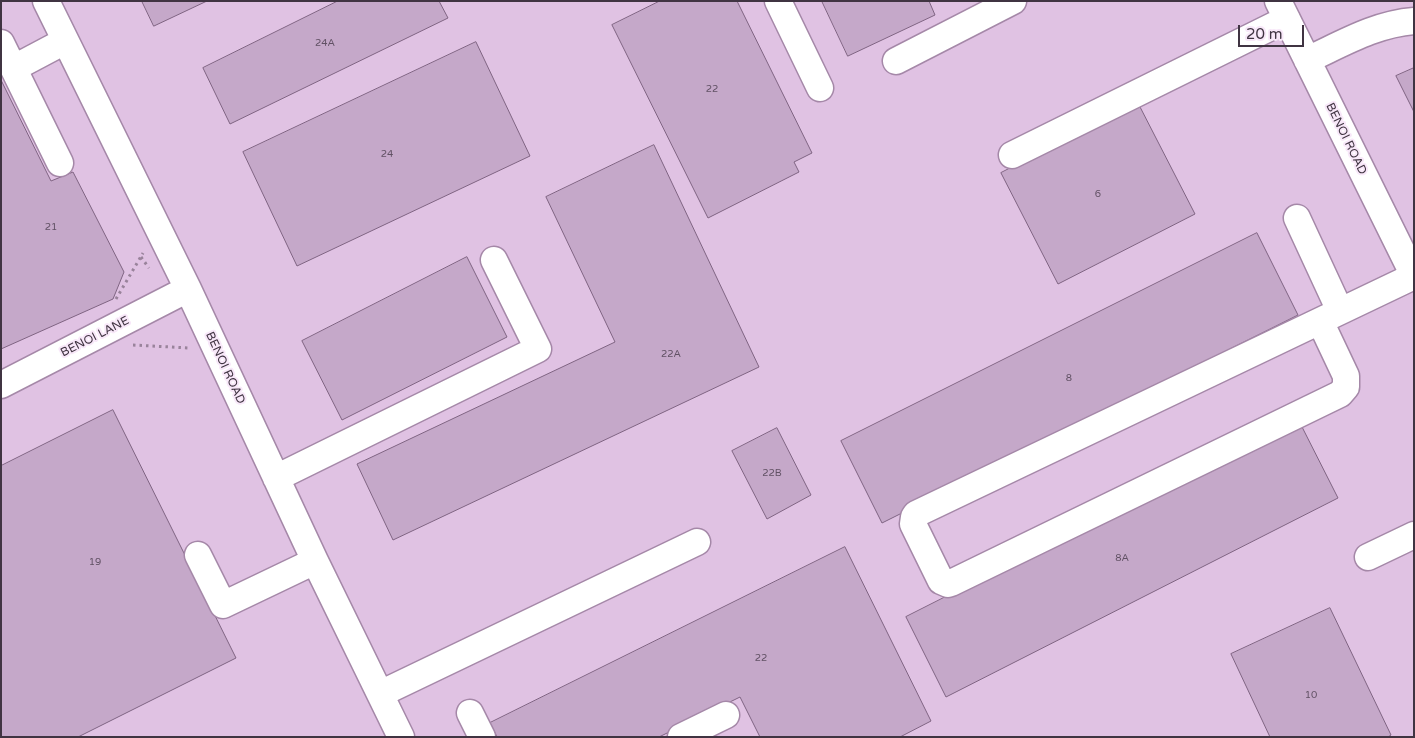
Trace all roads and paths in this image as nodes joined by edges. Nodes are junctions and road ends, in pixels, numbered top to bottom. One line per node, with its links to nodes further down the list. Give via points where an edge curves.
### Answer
1 (46, 1): 6 (street, BENOI ROAD)
2 (778, 1): 11 (street)
3 (1013, 1): 9 (street)
4 (1283, 10): 8 (street, BENOI ROAD); 12 (street)
5 (1414, 21): 8 (street, via 1372,29)
6 (65, 40): 10 (street); 15 (street, BENOI ROAD)
7 (1, 43): 10 (street)
8 (1307, 60): 17 (street, BENOI ROAD)
9 (896, 62)
10 (14, 68): 13 (street)
11 (820, 88)
12 (1012, 155)
13 (60, 163)
14 (1297, 218): 20 (street)
15 (158, 230): 18 (street, BENOI ROAD); 19 (path)
16 (494, 260): 24 (street, via 538,349)
17 (1414, 276): 20 (street)
18 (188, 289): 22 (street, BENOI ROAD); 23 (street, BENOI LANE)
19 (113, 303)
20 (1330, 316): 20 (street, via 916,514 913,524 941,582 952,583 1340,394 1346,387 1346,376)
21 (125, 345): 22 (path)
22 (216, 350): 24 (street, BENOI ROAD)
23 (1, 385)
24 (276, 478): 29 (street, BENOI ROAD)
25 (1414, 535): 28 (street)
26 (697, 542): 30 (street)
27 (198, 554): 29 (street, via 223,605)
28 (1368, 557)
29 (315, 561): 30 (street, BENOI ROAD)
30 (380, 694): 33 (street, BENOI ROAD)
31 (470, 712): 34 (street)
32 (726, 715): 35 (street)
33 (401, 737)
34 (482, 737)
35 (681, 737)

